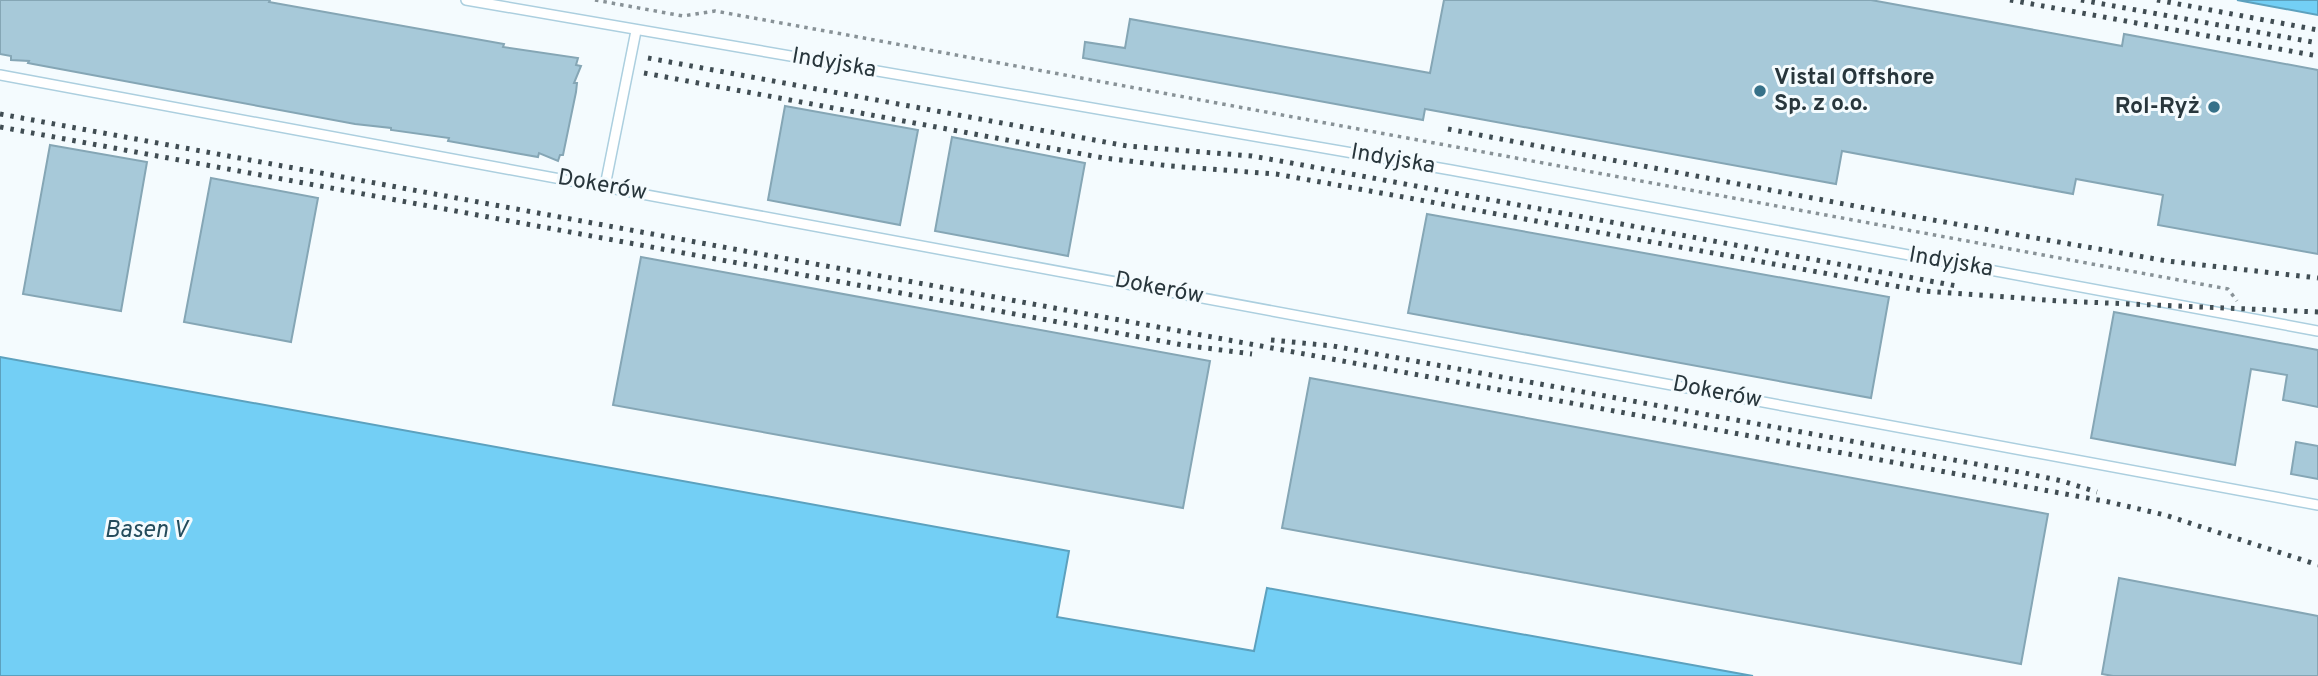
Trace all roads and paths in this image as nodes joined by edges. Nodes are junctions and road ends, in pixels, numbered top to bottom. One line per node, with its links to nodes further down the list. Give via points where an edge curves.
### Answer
1 (467, 0): 3 (lane, Indyjska)
2 (595, 0): 6 (path, via 683,16 715,11 842,34 2228,289)
3 (636, 31): 5 (lane); 7 (lane, Indyjska, via 1438,168)
4 (0, 75): 5 (lane, Dokerów)
5 (606, 186): 8 (lane, Dokerów)
6 (2236, 301)
7 (2318, 331)
8 (2318, 505)

